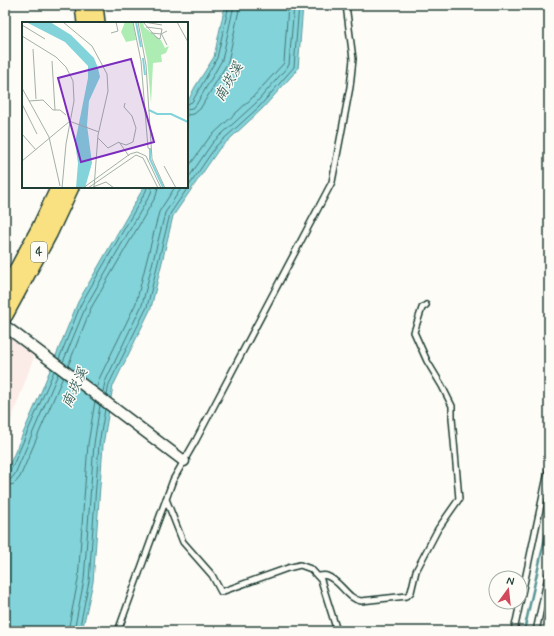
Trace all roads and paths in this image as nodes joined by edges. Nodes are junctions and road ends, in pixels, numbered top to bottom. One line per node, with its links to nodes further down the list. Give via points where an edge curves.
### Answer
1 (83, 5): 4 (main road)
2 (95, 5): 5 (main road)
3 (346, 5): 12 (lane, via 353,59 332,182)
4 (85, 22)
5 (97, 22)
6 (59, 188): 8 (main road, 4)
7 (71, 188): 10 (main road, 4)
8 (5, 292)
9 (426, 305): 16 (lane, via 422,308 414,332 452,406 459,500 438,530 416,571 411,592 407,596 355,600 327,576)
10 (5, 315)
11 (5, 326): 12 (street)
12 (184, 461): 14 (lane)
13 (549, 467): 19 (lane)
14 (166, 499): 16 (lane, via 183,542 212,575 222,592 300,565 311,569); 17 (lane)
15 (549, 572): 20 (lane)
16 (318, 576): 18 (lane)
17 (118, 631)
18 (337, 631)
19 (514, 631)
20 (536, 631)

